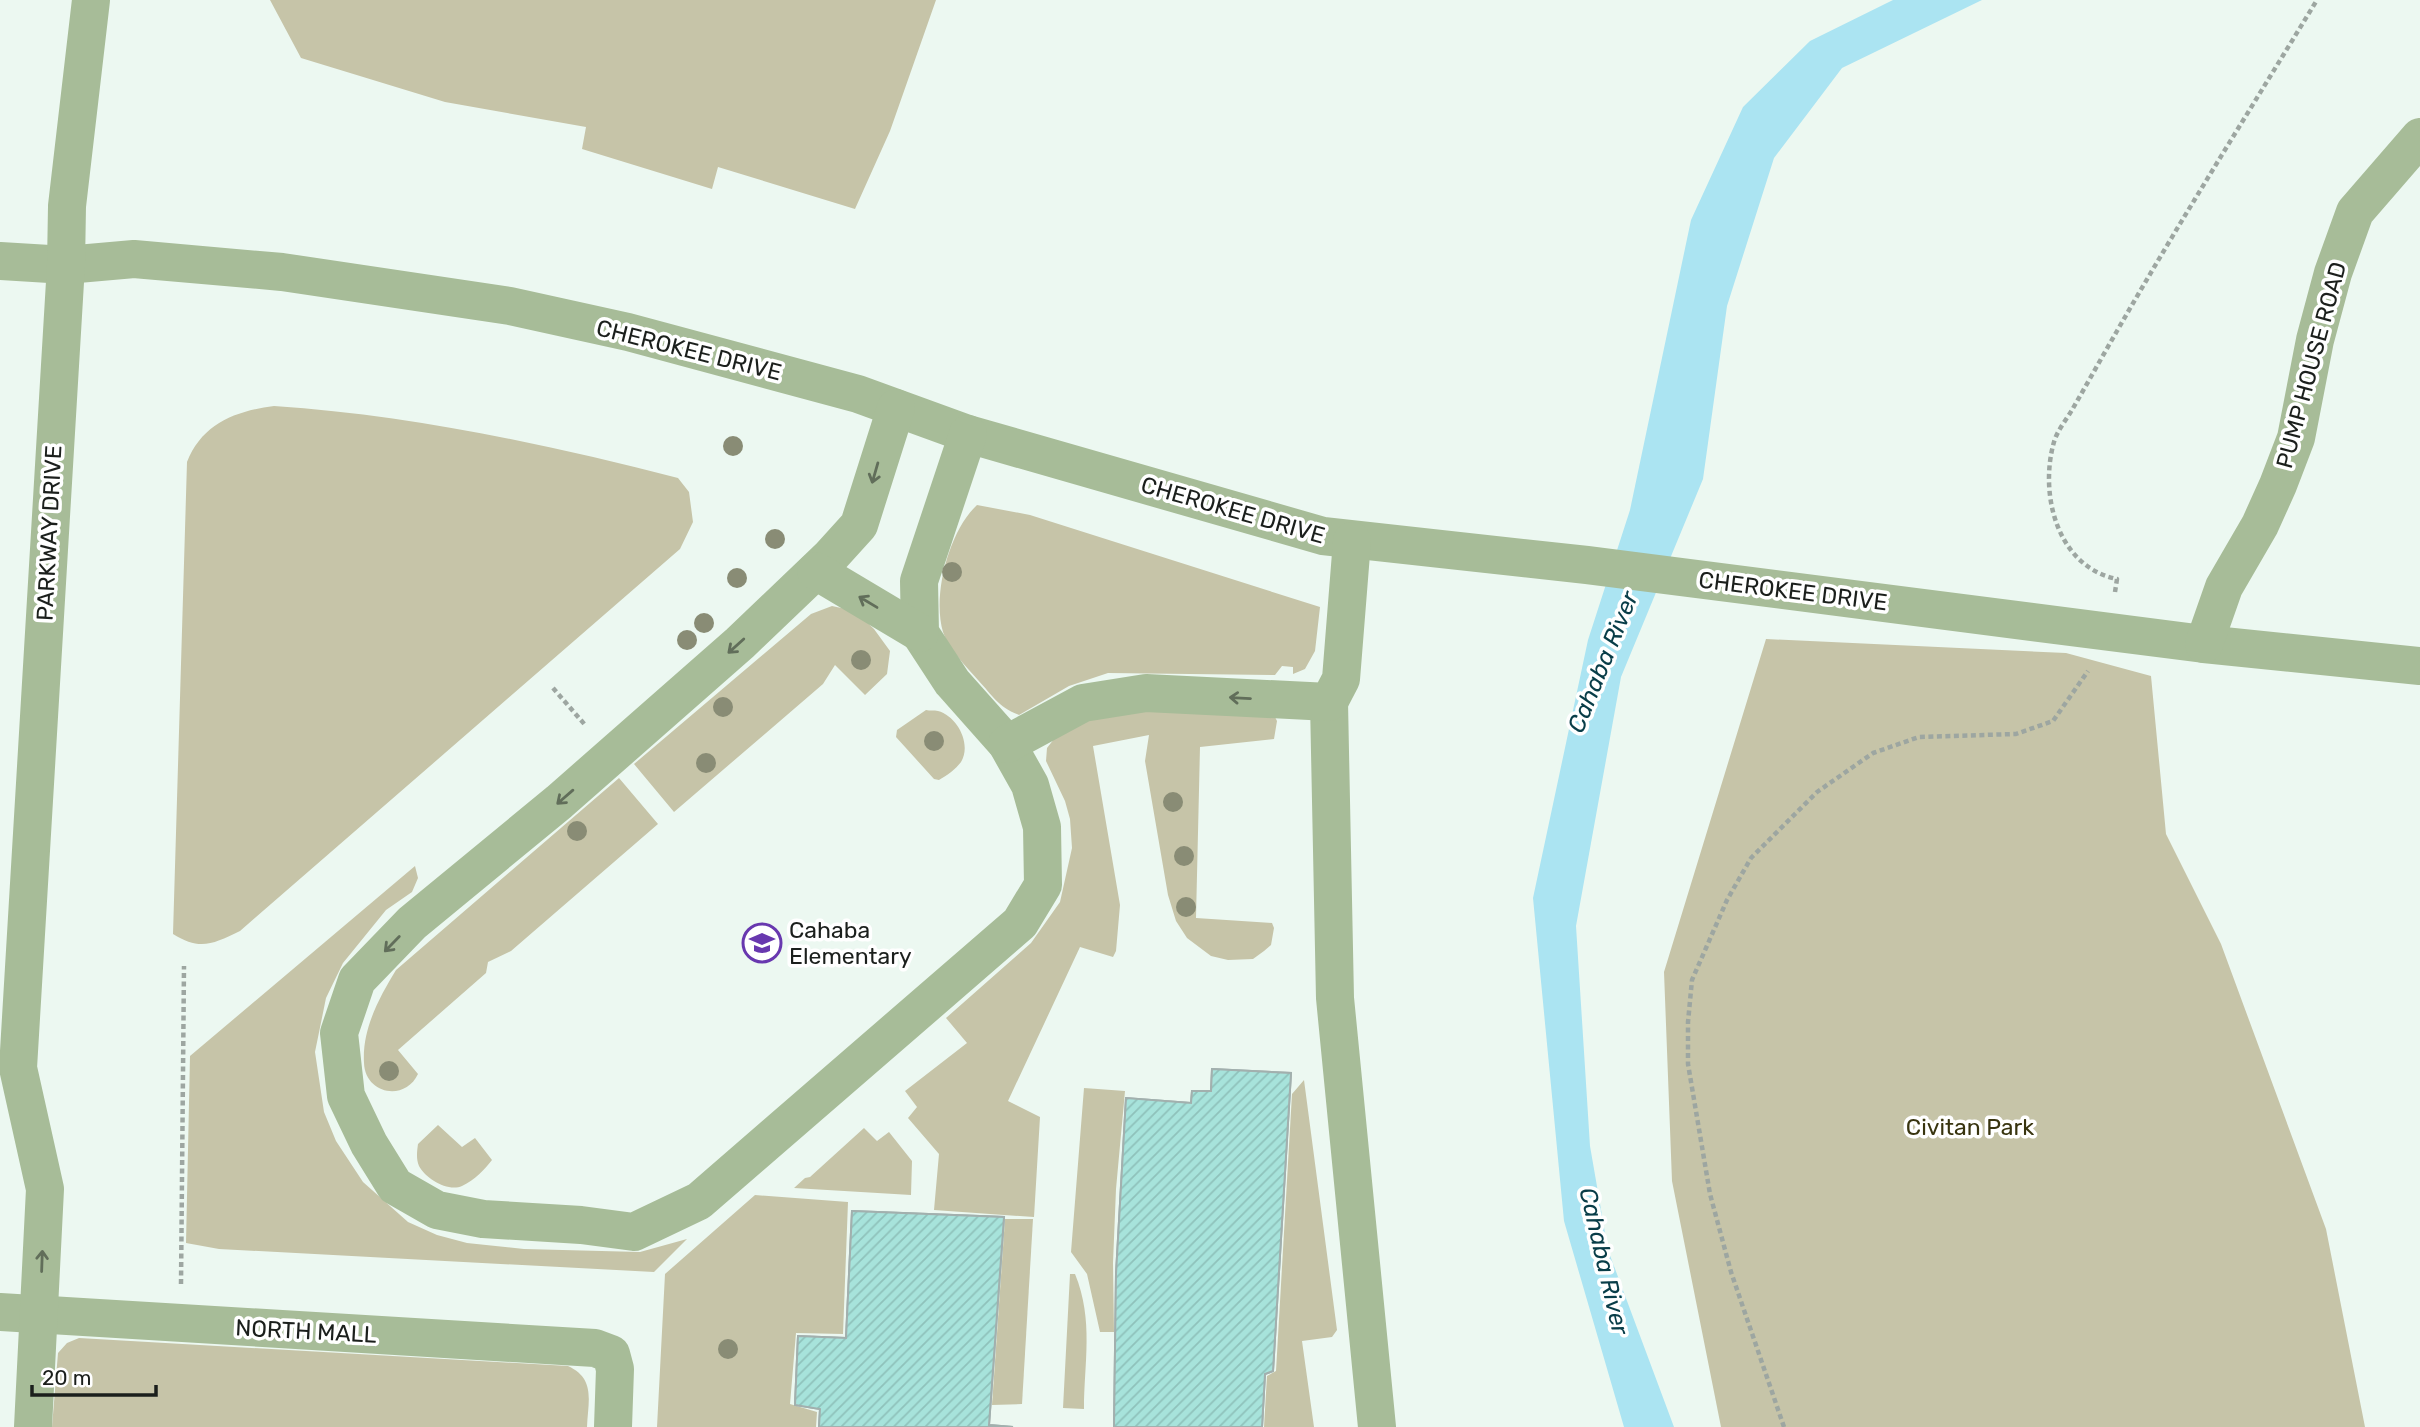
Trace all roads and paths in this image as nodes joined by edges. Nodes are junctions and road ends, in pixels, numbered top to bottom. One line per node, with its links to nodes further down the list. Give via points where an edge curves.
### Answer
1 (91, 0): 5 (street, PARKWAY DRIVE, via 67,206)
2 (2317, 0): 10 (path, via 2054,440 2048,472 2052,512 2060,535 2080,561 2099,576 2117,579)
3 (2420, 137): 12 (street, PUMP HOUSE ROAD, via 2355,212 2315,340 2296,438 2260,525 2224,587)
4 (0, 261): 5 (street, CHEROKEE DRIVE)
5 (66, 265): 6 (street, CHEROKEE DRIVE, via 134,260 268,271 510,306 628,332); 19 (street, PARKWAY DRIVE)
6 (896, 408): 7 (street, CHEROKEE DRIVE); 9 (street, one-way to 9, via 859,525)
7 (968, 434): 8 (street, CHEROKEE DRIVE, via 1310,533); 11 (street, via 919,581)
8 (1352, 541): 10 (street, CHEROKEE DRIVE, via 1587,565); 15 (street, via 1341,679)
9 (816, 571): 11 (street, one-way to 9); 17 (street, one-way to 17)
10 (2110, 632): 12 (street, CHEROKEE DRIVE); 27 (path, via 2108,665 2092,665 2053,721 2016,734 1919,737 1873,753 1817,792 1752,858 1727,900 1692,980 1688,1064 1710,1194 1731,1272)
11 (920, 633): 16 (street, via 952,682)
12 (2204, 644): 13 (street, CHEROKEE DRIVE)
13 (2420, 666)
14 (553, 688): 17 (path)
15 (1319, 701): 16 (street, one-way to 16, via 1146,693 1083,703); 26 (street, via 1335,998)
16 (1007, 744): 17 (street, one-way to 16, via 412,923 356,980 339,1033 346,1096 395,1186 437,1210 483,1219 634,1232 699,1201 1020,923 1043,885 1042,827 1030,785)
17 (612, 756)
18 (184, 966): 23 (path)
19 (18, 1068): 20 (street, PARKWAY DRIVE); 22 (street, PARKWAY DRIVE, one-way to 19, via 46,1189)
20 (0, 1118)
21 (0, 1312): 22 (street, NORTH MALL)
22 (40, 1314): 23 (street, NORTH MALL); 24 (street, PARKWAY DRIVE)
23 (180, 1323): 25 (street, NORTH MALL, via 595,1348 611,1354 615,1369)
24 (33, 1427)
25 (613, 1427)
26 (1377, 1427)
27 (1784, 1427)

